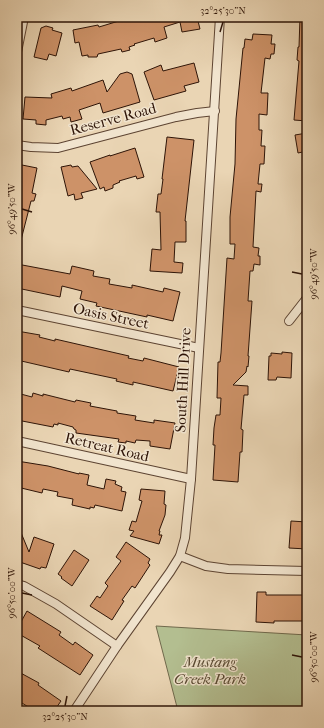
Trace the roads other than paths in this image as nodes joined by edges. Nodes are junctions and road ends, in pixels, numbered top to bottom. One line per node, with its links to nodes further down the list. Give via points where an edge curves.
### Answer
1 (24, 17): 3 (street)
2 (220, 17): 4 (street, South Hill Drive)
3 (17, 52)
4 (215, 111): 5 (street, Reserve Road, via 197,112 58,148); 9 (street, South Hill Drive)
5 (17, 144)
6 (307, 298): 8 (street)
7 (17, 310): 9 (street, Oasis Street)
8 (289, 320)
9 (199, 348): 11 (street, South Hill Drive)
10 (17, 441): 11 (street, Retreat Road)
11 (191, 479): 12 (street, South Hill Drive, via 185,538)
12 (180, 556): 13 (street, via 206,566 228,569); 15 (street, South Hill Drive)
13 (307, 571)
14 (17, 584): 15 (street, via 56,604)
15 (117, 646): 16 (street, South Hill Drive)
16 (74, 711)

